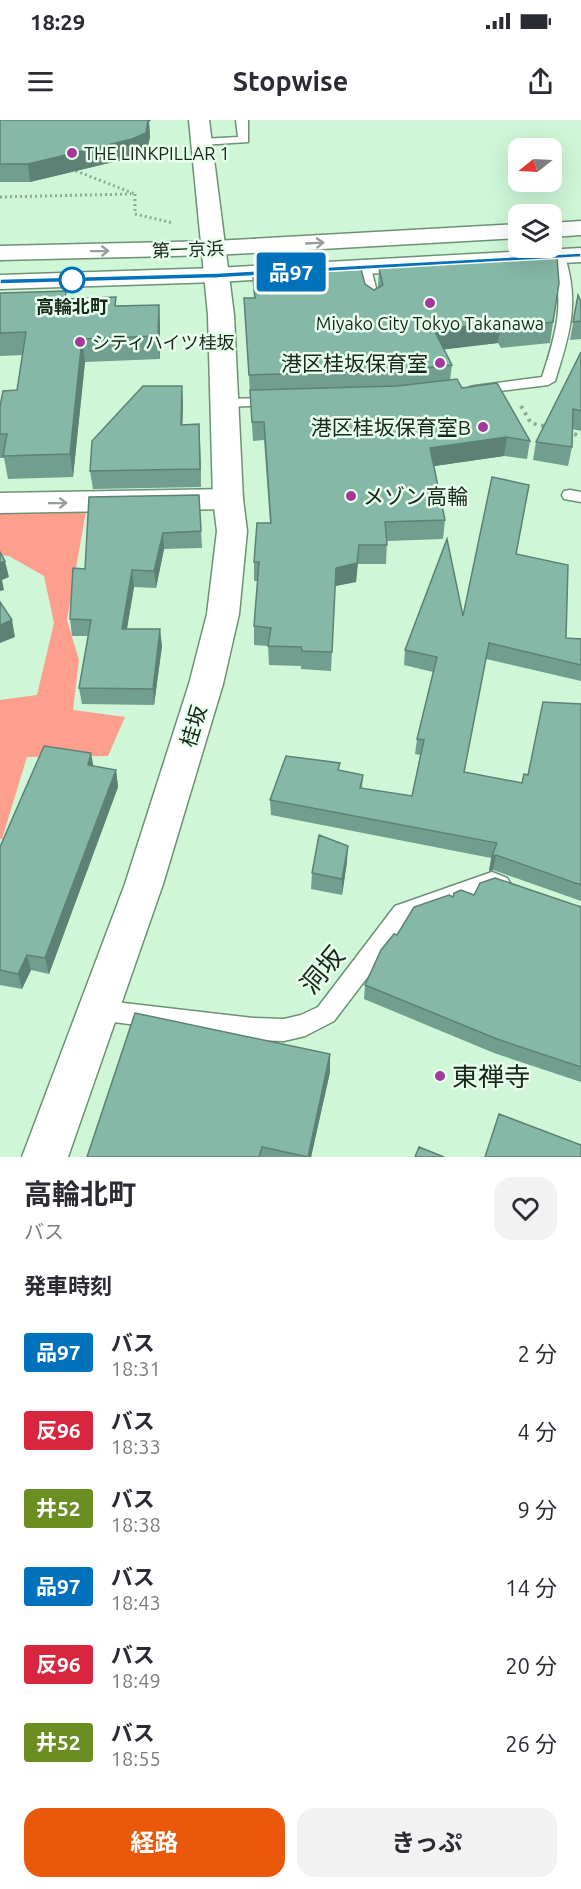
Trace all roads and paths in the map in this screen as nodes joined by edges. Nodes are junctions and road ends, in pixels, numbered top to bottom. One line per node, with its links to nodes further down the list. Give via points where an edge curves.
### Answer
1 (242, 120): 2 (lane, via 244,140)
2 (199, 127): 10 (main road, 桂坂)
3 (70, 169): 4 (path)
4 (135, 194): 5 (path); 6 (path, via 135,214)
5 (0, 197)
6 (179, 225)
7 (581, 228): 8 (main road)
8 (562, 229)
9 (508, 232): 10 (main road, 第一京浜, one-way to 9)
10 (214, 248): 11 (main road, 第一京浜, one-way to 10); 15 (main road, 桂坂)
11 (62, 252): 12 (main road, 第一京浜); 16 (main road)
12 (0, 253)
13 (569, 256): 14 (main road, 第一京浜); 19 (lane, via 568,305 548,381)
14 (364, 268): 15 (main road, 第一京浜); 18 (lane)
15 (217, 276): 16 (main road, 第一京浜); 22 (main road, 桂坂)
16 (58, 280): 17 (main road, 第一京浜)
17 (0, 282)
18 (373, 304)
19 (510, 386): 20 (lane); 23 (path, via 531,423)
20 (459, 391)
21 (288, 401): 22 (lane)
22 (224, 403): 26 (main road, 桂坂)
23 (553, 428)
24 (562, 431): 25 (path)
25 (581, 436)
26 (228, 500): 27 (main road, one-way to 26); 29 (main road, 桂坂, via 232,531 230,563 223,614 206,684 144,884)
27 (0, 503)
28 (514, 889): 29 (lane, 洞坂, via 492,881 403,913 326,1014 305,1025 284,1030 253,1029)
29 (98, 1010): 30 (main road, 桂坂)
30 (45, 1157)

